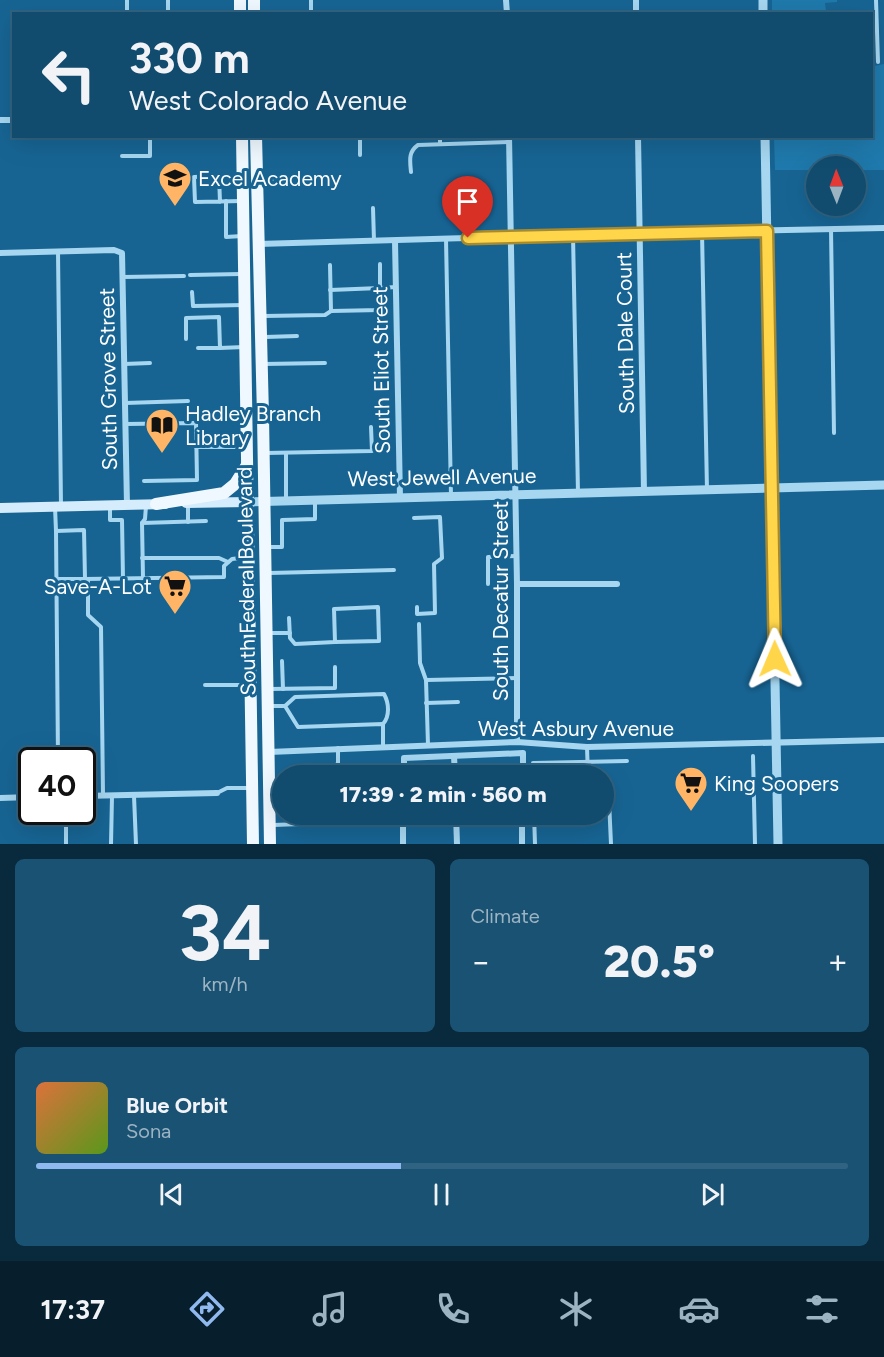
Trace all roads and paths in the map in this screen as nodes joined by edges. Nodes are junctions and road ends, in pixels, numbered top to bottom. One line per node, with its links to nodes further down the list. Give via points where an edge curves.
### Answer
1 (876, 0): 2 (lane)
2 (878, 62)
3 (150, 138): 15 (lane, via 150,156)
4 (242, 138): 20 (main road, South Federal Boulevard)
5 (256, 138): 18 (main road, South Federal Boulevard)
6 (360, 138): 14 (lane)
7 (440, 138): 13 (lane)
8 (467, 138): 12 (lane)
9 (638, 138): 27 (street, South Dale Court)
10 (765, 138): 25 (street)
11 (509, 139): 12 (lane); 30 (street, South Decatur Street)
12 (467, 143): 13 (lane)
13 (441, 144): 16 (lane, via 412,149)
14 (360, 155)
15 (122, 156)
16 (411, 172)
17 (286, 178): 18 (lane)
18 (256, 179): 34 (main road, South Federal Boulevard)
19 (226, 201): 20 (lane); 21 (lane); 29 (lane, via 226,237)
20 (242, 201): 29 (main road, South Federal Boulevard)
21 (220, 202): 21 (lane, via 219,176 194,177 195,202)
22 (373, 208): 32 (lane)
23 (884, 228): 24 (street)
24 (831, 229): 25 (street); 64 (lane)
25 (767, 231): 26 (street); 72 (street)
26 (702, 232): 27 (street); 73 (lane)
27 (639, 233): 28 (street); 74 (street, South Dale Court)
28 (573, 235): 30 (street); 75 (lane)
29 (243, 236): 39 (main road, South Federal Boulevard)
30 (512, 237): 31 (street); 76 (street, South Decatur Street)
31 (446, 239): 33 (street); 77 (lane)
32 (374, 241): 33 (street); 34 (street)
33 (395, 241): 43 (street, South Eliot Street)
34 (258, 244): 49 (main road, South Federal Boulevard)
35 (58, 251): 36 (street); 42 (street, South Grove Street, via 122,253); 87 (lane)
36 (0, 253)
37 (380, 264): 44 (lane)
38 (330, 265): 45 (lane)
39 (244, 274): 40 (lane); 47 (main road, South Federal Boulevard)
40 (190, 275)
41 (184, 276): 42 (lane)
42 (123, 277): 58 (street, South Grove Street)
43 (396, 287): 44 (lane); 78 (street, South Eliot Street)
44 (380, 288): 45 (lane); 48 (lane, via 381,310)
45 (330, 290): 48 (lane)
46 (192, 292): 47 (lane, via 193,306)
47 (245, 305): 53 (main road, South Federal Boulevard)
48 (331, 311): 49 (lane, via 325,315)
49 (260, 316): 51 (main road, South Federal Boulevard)
50 (297, 336): 51 (lane)
51 (260, 337): 59 (main road, South Federal Boulevard)
52 (186, 339): 55 (lane, via 186,318 219,318)
53 (245, 347): 55 (lane); 66 (main road, South Federal Boulevard)
54 (198, 348): 55 (lane)
55 (220, 348)
56 (150, 363): 58 (lane)
57 (325, 363): 59 (lane)
58 (124, 364): 61 (street, South Grove Street)
59 (261, 364): 67 (main road, South Federal Boulevard)
60 (188, 401): 61 (lane)
61 (125, 403): 62 (street, South Grove Street)
62 (126, 424): 65 (lane, via 196,423); 86 (street, South Grove Street)
63 (371, 427): 68 (lane, via 372,451)
64 (834, 433)
65 (196, 447): 66 (lane); 70 (lane, via 197,480)
66 (247, 447): 69 (main road, South Federal Boulevard)
67 (264, 453): 68 (lane); 80 (main road, South Federal Boulevard)
68 (286, 453): 81 (lane)
69 (247, 464): 82 (main road, South Federal Boulevard); 84 (main road, via 243,474 224,493)
70 (144, 481)
71 (884, 485): 72 (street, West Jewell Avenue)
72 (772, 489): 73 (street, West Jewell Avenue); 129 (street)
73 (707, 490): 74 (street, West Jewell Avenue)
74 (645, 492): 75 (street, West Jewell Avenue)
75 (578, 494): 76 (street, West Jewell Avenue)
76 (516, 495): 77 (street, West Jewell Avenue); 96 (street, South Decatur Street)
77 (451, 497): 78 (street, West Jewell Avenue)
78 (400, 498): 79 (street, West Jewell Avenue)
79 (315, 500): 81 (street, West Jewell Avenue); 94 (lane, via 315,519 282,520 282,547)
80 (264, 501): 81 (street, West Jewell Avenue); 82 (street, West Jewell Avenue); 94 (main road, South Federal Boulevard)
81 (286, 501)
82 (248, 502): 83 (main road, West Jewell Avenue); 95 (main road, South Federal Boulevard)
83 (188, 503): 84 (main road, West Jewell Avenue); 90 (lane)
84 (151, 504): 86 (main road, West Jewell Avenue); 92 (lane)
85 (110, 505): 86 (main road, West Jewell Avenue); 87 (main road, West Jewell Avenue); 104 (lane, via 110,520 122,520)
86 (127, 505)
87 (58, 506): 88 (main road, West Jewell Avenue); 93 (lane)
88 (0, 508)
89 (414, 518): 108 (lane, via 440,517 442,558 434,564 435,614 417,614)
90 (188, 522): 91 (lane); 92 (lane)
91 (206, 522)
92 (141, 523): 97 (lane)
93 (56, 531): 102 (lane); 103 (lane, via 84,530)
94 (265, 547): 100 (main road, South Federal Boulevard)
95 (249, 556): 98 (lane); 119 (main road, South Federal Boulevard)
96 (516, 556): 105 (lane, via 488,557); 106 (street, South Decatur Street)
97 (142, 558): 98 (lane, via 219,558); 101 (lane)
98 (228, 562): 101 (lane, via 224,577)
99 (394, 570): 100 (lane)
100 (266, 573): 111 (main road, South Federal Boulevard)
101 (143, 578): 104 (lane)
102 (56, 579): 103 (lane); 131 (lane)
103 (86, 579): 104 (lane); 151 (lane, via 88,615 101,627)
104 (123, 579)
105 (488, 584)
106 (517, 584): 107 (street); 116 (street, South Decatur Street)
107 (617, 584)
108 (417, 607)
109 (289, 618): 112 (lane)
110 (419, 624): 117 (lane, via 420,663)
111 (266, 633): 112 (lane); 120 (main road, South Federal Boulevard)
112 (290, 633): 113 (lane, via 295,644)
113 (335, 642): 113 (lane, via 379,641 378,607 334,609)
114 (282, 661): 121 (lane)
115 (335, 667): 121 (lane, via 335,688)
116 (517, 678): 117 (lane); 128 (street, South Decatur Street)
117 (426, 680): 123 (lane)
118 (205, 685): 119 (lane)
119 (251, 685): 146 (main road, South Federal Boulevard)
120 (267, 689): 121 (lane); 124 (main road, South Federal Boulevard)
121 (283, 689)
122 (458, 702): 123 (lane)
123 (426, 703): 130 (lane)
124 (268, 706): 125 (lane); 135 (main road, South Federal Boulevard)
125 (285, 706): 126 (lane, via 298,727); 126 (lane, via 295,697 384,694 388,708)
126 (383, 724): 132 (lane)
127 (884, 740): 129 (street, West Asbury Avenue)
128 (517, 742): 130 (street, West Asbury Avenue); 133 (street, West Asbury Avenue)
129 (776, 742): 133 (street, West Asbury Avenue); 173 (street)
130 (428, 745): 132 (street, West Asbury Avenue)
131 (58, 747)
132 (383, 747): 134 (street, West Asbury Avenue)
133 (587, 747): 139 (lane)
134 (338, 748): 135 (street, West Asbury Avenue); 140 (lane)
135 (268, 752): 155 (main road, South Federal Boulevard)
136 (454, 756): 141 (street, via 404,758); 142 (street); 143 (street, via 523,753)
137 (753, 756): 172 (lane)
138 (627, 760): 139 (lane)
139 (587, 762): 144 (lane); 145 (lane)
140 (336, 765)
141 (404, 765)
142 (454, 765)
143 (523, 765)
144 (533, 765)
145 (587, 765)
146 (252, 788): 147 (lane, via 227,788); 165 (main road, South Federal Boulevard)
147 (217, 793): 149 (street)
148 (112, 795): 149 (street); 151 (street); 163 (lane)
149 (134, 795): 164 (lane)
150 (96, 796): 151 (street)
151 (103, 796)
152 (18, 797): 153 (street)
153 (0, 798)
154 (66, 825): 162 (lane)
155 (269, 825): 156 (lane); 166 (main road, South Federal Boulevard)
156 (272, 825)
157 (403, 825): 167 (street)
158 (456, 825): 168 (street)
159 (522, 825): 169 (street)
160 (534, 825): 170 (lane)
161 (610, 825): 171 (lane)
162 (66, 844)
163 (111, 844)
164 (136, 844)
165 (253, 844)
166 (270, 844)
167 (403, 844)
168 (457, 844)
169 (522, 844)
170 (535, 844)
171 (611, 844)
172 (755, 844)
173 (778, 844)

